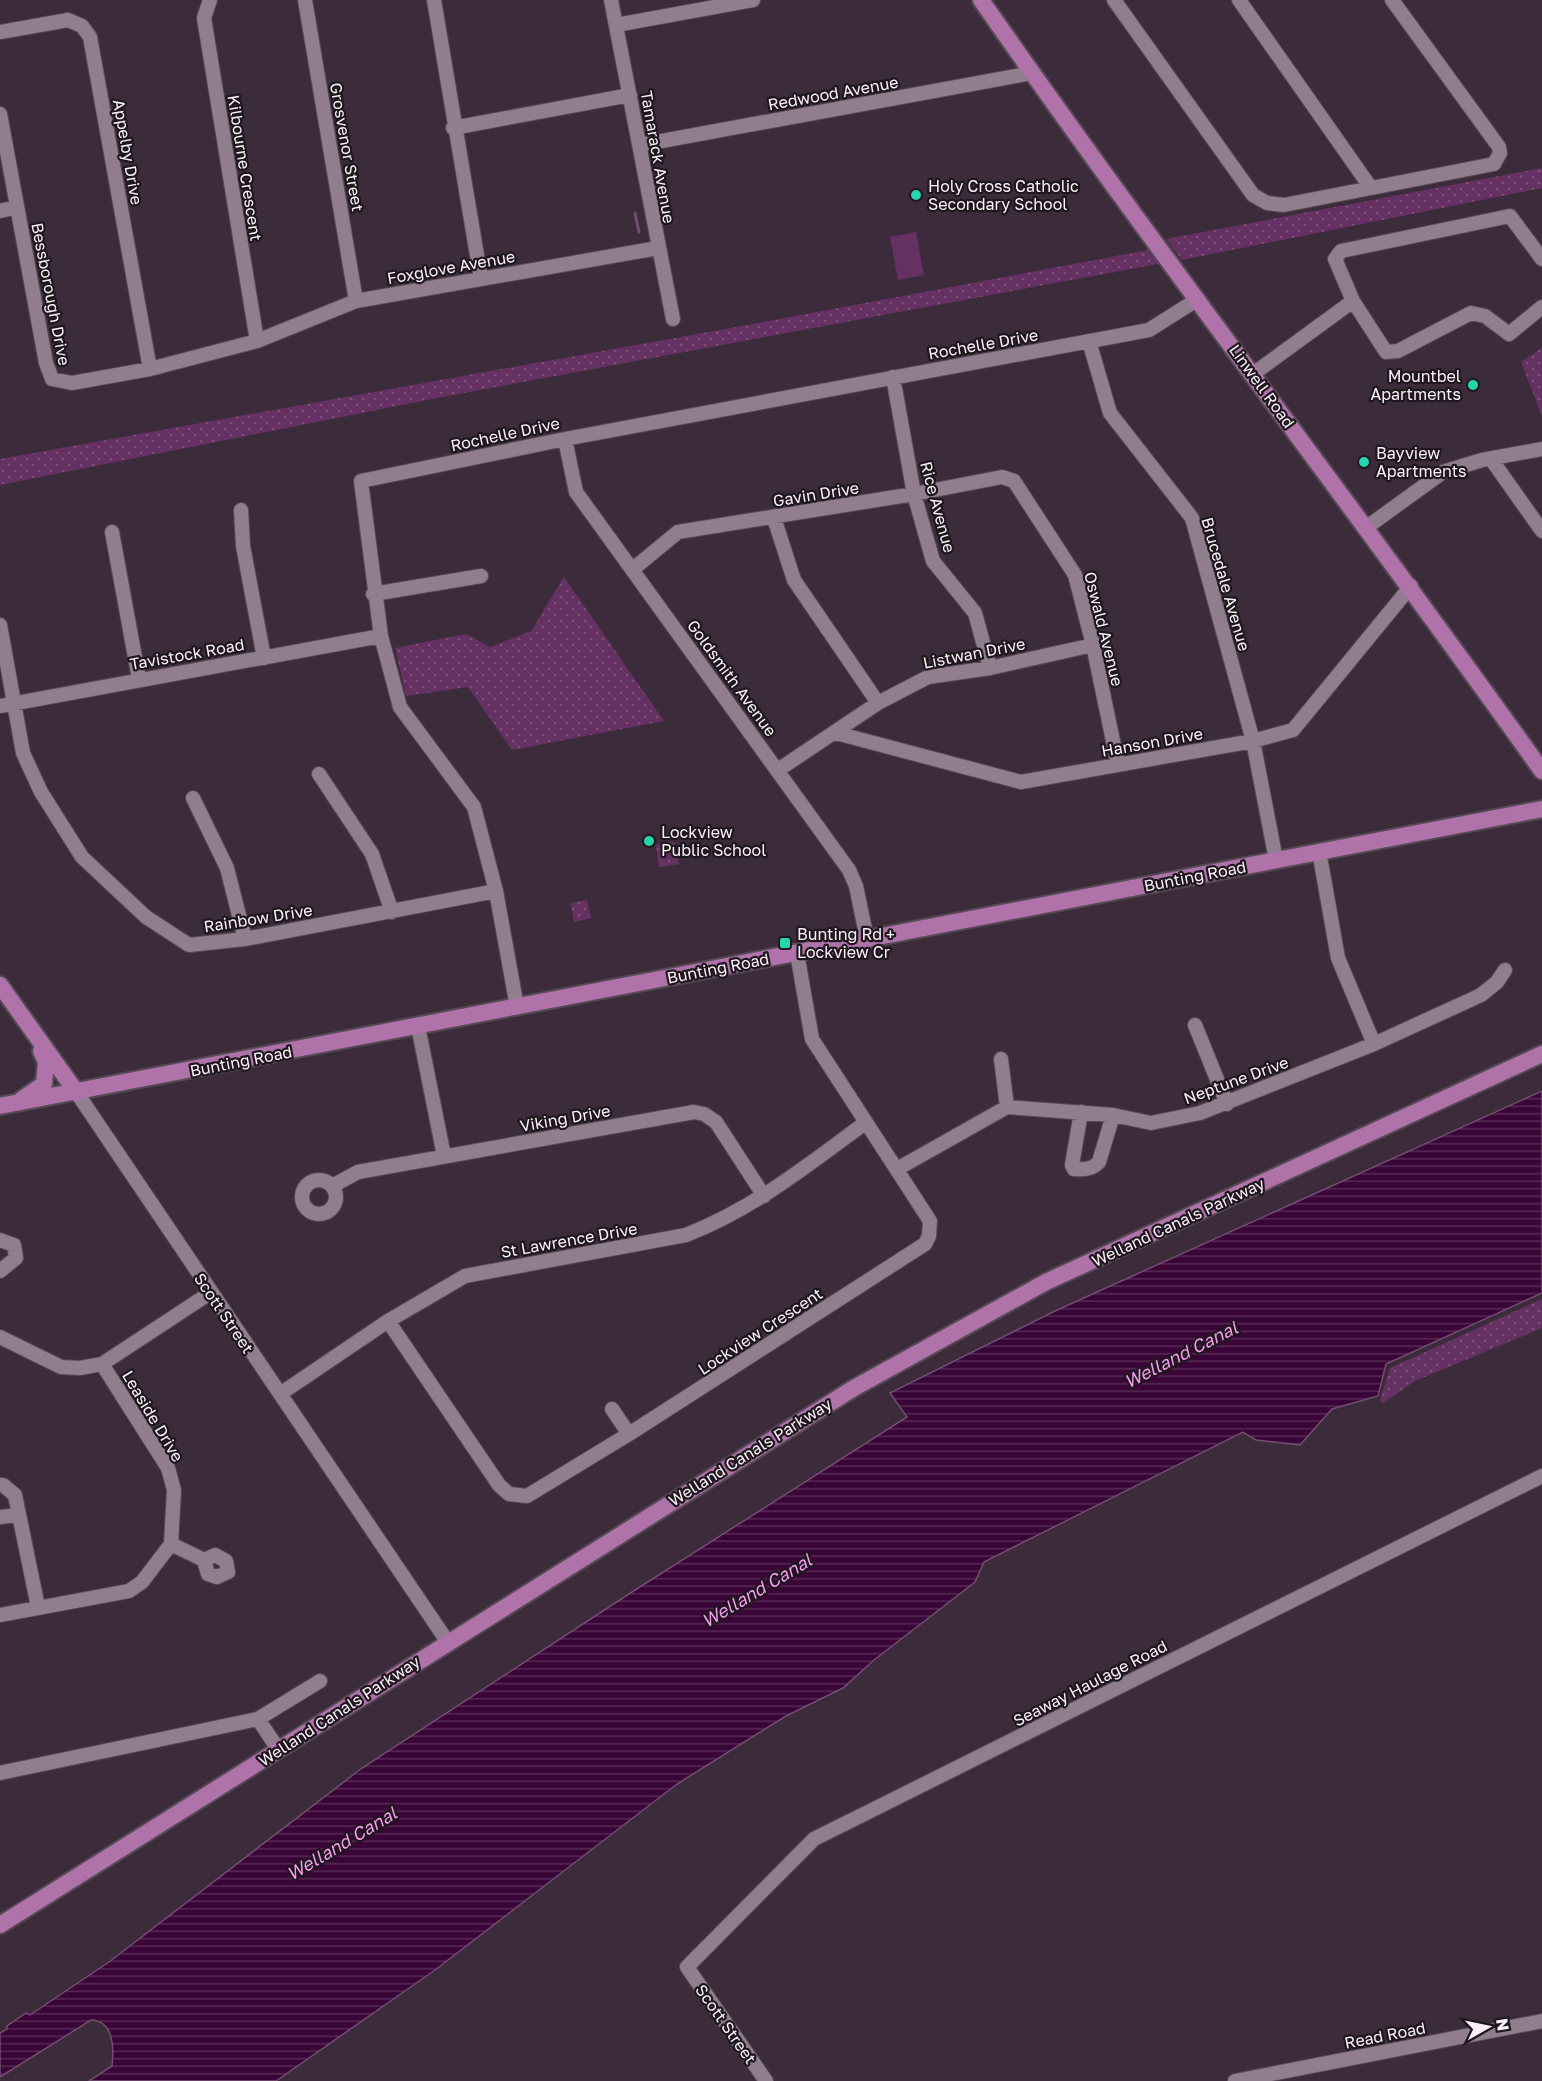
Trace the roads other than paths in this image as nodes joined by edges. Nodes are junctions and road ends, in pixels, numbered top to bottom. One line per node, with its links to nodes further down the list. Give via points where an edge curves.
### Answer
1 (210, 0): 28 (street, Kilbourne Crescent, via 204,18)
2 (305, 0): 24 (street, Grosvenor Street)
3 (434, 0): 15 (street)
4 (611, 0): 10 (street, Tamarack Avenue)
5 (753, 0): 10 (street)
6 (981, 0): 12 (main road, Linwell Road)
7 (1114, 0): 17 (street, via 1253,195 1267,203 1284,205)
8 (1239, 0): 17 (street)
9 (1392, 0): 17 (street, via 1499,147 1498,157 1494,164)
10 (616, 25): 13 (street, Tamarack Avenue)
11 (0, 32): 30 (street, Appelby Drive, via 68,20 82,26 90,37)
12 (1032, 73): 16 (street, Redwood Avenue); 23 (main road, Linwell Road)
13 (630, 95): 15 (street); 16 (street, Tamarack Avenue)
14 (0, 114): 18 (street, Bessborough Drive)
15 (453, 128): 22 (street)
16 (640, 146): 20 (street, Tamarack Avenue)
17 (1371, 188)
18 (17, 207): 19 (street); 30 (street, Bessborough Drive, via 52,380 72,382)
19 (0, 211)
20 (658, 248): 22 (street, Foxglove Avenue); 27 (street, Tamarack Avenue)
21 (1542, 259): 25 (street, via 1510,216 1341,251 1335,259)
22 (481, 279): 24 (street, Foxglove Avenue)
23 (1198, 299): 29 (street, Rochelle Drive, via 1149,330); 31 (main road, Linwell Road)
24 (356, 301): 28 (street, Foxglove Avenue)
25 (1353, 301): 26 (street, via 1386,352 1398,351 1472,313 1485,316 1509,334); 31 (street)
26 (1542, 307)
27 (673, 319)
28 (257, 341): 30 (street, Bessborough Drive)
29 (1089, 341): 32 (street, Rochelle Drive); 57 (street, Brucedale Avenue, via 1110,413 1192,518)
30 (150, 369)
31 (1252, 374): 40 (main road, Linwell Road)
32 (892, 377): 33 (street, Rochelle Drive); 37 (street, Rice Avenue)
33 (565, 439): 43 (street, Goldsmith Avenue, via 576,492); 46 (street, Rochelle Drive, via 361,481)
34 (1542, 449): 35 (street)
35 (1491, 459): 40 (street, via 1443,472); 41 (street)
36 (1014, 481): 37 (street, Gavin Drive, via 1002,477); 49 (street, Oswald Avenue, via 1075,574)
37 (914, 494): 39 (street, Gavin Drive); 51 (street, Rice Avenue, via 933,561 975,613)
38 (241, 510): 50 (street, via 243,546)
39 (774, 518): 43 (street, Gavin Drive, via 678,532); 54 (street, via 794,580)
40 (1367, 527): 45 (main road, Linwell Road)
41 (1542, 531)
42 (112, 532): 52 (street)
43 (633, 569): 59 (street, Goldsmith Avenue)
44 (481, 576): 46 (street)
45 (1411, 586): 57 (street, Hanson Drive, via 1293,730); 60 (main road, Linwell Road)
46 (373, 594): 48 (street, Rochelle Drive)
47 (0, 625): 53 (street, Rainbow Drive)
48 (381, 636): 50 (street, Tavistock Road); 66 (street, Rochelle Drive, via 400,707 474,807)
49 (1093, 645): 51 (street, Listwan Drive); 58 (street, Oswald Avenue)
50 (264, 658): 52 (street, Tavistock Road)
51 (990, 668): 54 (street, Listwan Drive, via 928,676)
52 (139, 679): 53 (street, Tavistock Road)
53 (15, 702): 55 (street, Tavistock Road); 68 (street, Rainbow Drive, via 23,753 41,792 82,857 146,917 189,945)
54 (878, 703): 56 (street, Listwan Drive)
55 (0, 706)
56 (836, 734): 58 (street, Hanson Drive, via 1021,782); 59 (street, Listwan Drive)
57 (1252, 741): 58 (street, Hanson Drive); 65 (street, Brucedale Avenue)
58 (1118, 765)
59 (778, 770): 69 (street, Goldsmith Avenue, via 849,870)
60 (1542, 771)
61 (319, 774): 67 (street, via 372,854)
62 (193, 798): 68 (street, via 227,868)
63 (1542, 809): 64 (main road, Bunting Road)
64 (1319, 851): 65 (main road, Bunting Road); 77 (street, via 1338,958)
65 (1276, 860): 69 (main road, Bunting Road)
66 (496, 891): 67 (street, Rainbow Drive); 73 (street, Rochelle Drive)
67 (392, 912): 68 (street, Rainbow Drive)
68 (245, 939)
69 (867, 939): 70 (main road, Bunting Road)
70 (797, 953): 73 (main road, Bunting Road); 86 (street, Lockview Crescent, via 812,1039)
71 (1505, 970): 77 (street, Neptune Drive, via 1480,995)
72 (0, 985): 75 (main road, Scott Street)
73 (517, 1007): 76 (main road, Bunting Road)
74 (1195, 1025): 82 (street)
75 (29, 1026): 80 (main road, Scott Street); 81 (main road, via 46,1062 44,1084)
76 (418, 1026): 80 (main road, Bunting Road); 87 (street)
77 (1374, 1044): 82 (street, Neptune Drive)
78 (1542, 1054): 108 (main road, Welland Canals Parkway, via 1046,1282 854,1388)
79 (1001, 1059): 83 (street)
80 (76, 1093): 81 (main road, Bunting Road); 93 (street, Scott Street)
81 (8, 1104)
82 (1227, 1104): 85 (street, Neptune Drive, via 1151,1123)
83 (1006, 1107): 84 (street, Neptune Drive); 88 (street)
84 (1081, 1112): 85 (street, Neptune Drive); 85 (street, via 1072,1165 1080,1170 1099,1162)
85 (1113, 1115)
86 (865, 1123): 88 (street, Lockview Crescent); 90 (street, St Lawrence Drive)
87 (444, 1156): 89 (street, Viking Drive, via 358,1172); 90 (street, Viking Drive, via 694,1112 716,1122)
88 (897, 1169): 99 (street, Lockview Crescent, via 930,1221 925,1244)
89 (334, 1185)
90 (764, 1196): 94 (street, St Lawrence Drive, via 721,1222 686,1235 465,1275)
91 (0, 1240): 92 (street, via 14,1245 16,1258)
92 (0, 1271)
93 (210, 1293): 96 (street); 97 (street, Scott Street)
94 (388, 1321): 97 (street, St Lawrence Drive); 99 (street, Lockview Crescent, via 499,1485 509,1494 535,1493)
95 (0, 1337): 96 (street, via 61,1367)
96 (102, 1364): 104 (street, Leaside Drive, via 168,1468 174,1491)
97 (280, 1394): 108 (street, Scott Street)
98 (612, 1409): 99 (street)
99 (629, 1434)
100 (1542, 1476): 114 (street, Seaway Haulage Road, via 814,1839)
101 (0, 1485): 102 (street, via 15,1495)
102 (19, 1515): 103 (street); 106 (street)
103 (0, 1517)
104 (171, 1544): 105 (street); 106 (street, via 142,1582 129,1592)
105 (204, 1560)
106 (38, 1607): 107 (street)
107 (0, 1615)
108 (447, 1641): 111 (main road, Welland Canals Parkway)
109 (320, 1681): 110 (street)
110 (258, 1719): 111 (street); 112 (street)
111 (278, 1749): 113 (main road, Welland Canals Parkway)
112 (0, 1773)
113 (0, 1925)
114 (687, 1967): 116 (street, Scott Street)
115 (1542, 2020): 117 (street, Read Road)
116 (766, 2081)
117 (1235, 2081)

